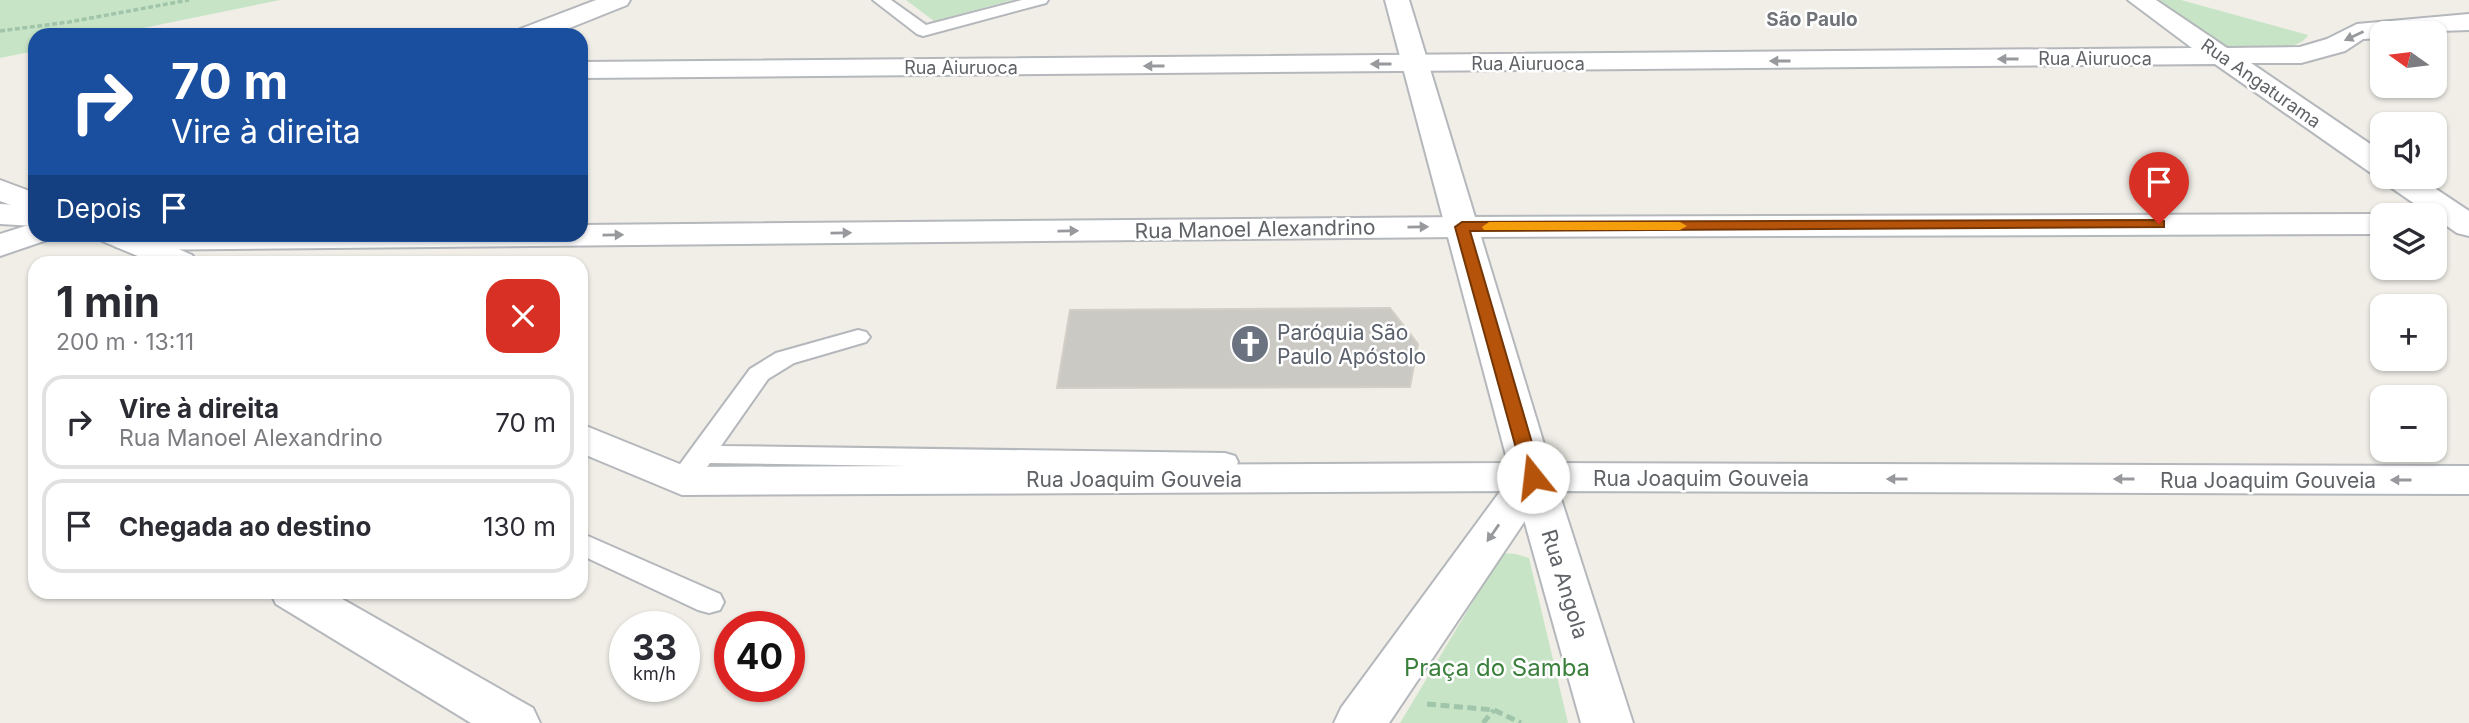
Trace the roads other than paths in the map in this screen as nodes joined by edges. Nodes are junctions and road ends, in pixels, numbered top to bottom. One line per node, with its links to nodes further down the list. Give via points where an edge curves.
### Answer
1 (618, 0): 7 (street)
2 (881, 0): 3 (lane, via 923,31)
3 (1040, 0)
4 (1397, 0): 9 (street, Rua Angola)
5 (2140, 0): 8 (street, Rua Angaturama)
6 (2469, 22): 8 (street, Rua Aiuruoca, one-way to 8, via 2357,32 2336,46 2301,55)
7 (547, 28)
8 (2223, 57): 9 (street, Rua Aiuruoca, one-way to 9); 11 (street, Rua Angaturama)
9 (1414, 64): 10 (street, Rua Aiuruoca, one-way to 10); 19 (street, Rua Angola)
10 (588, 69)
11 (2370, 158)
12 (2413, 189): 18 (street)
13 (0, 190): 14 (street)
14 (28, 201)
15 (0, 214): 16 (street)
16 (28, 216)
17 (2370, 223): 19 (street, Rua Manoel Alexandrino)
18 (2459, 224)
19 (1462, 227): 20 (street, Rua Manoel Alexandrino, one-way to 19); 29 (street, Rua Angola)
20 (588, 234)
21 (28, 236): 23 (street)
22 (133, 242): 24 (street)
23 (0, 246)
24 (166, 256)
25 (858, 337): 28 (lane, via 785,358 760,374)
26 (588, 439): 28 (street)
27 (1225, 462): 28 (lane)
28 (692, 468): 29 (street, Rua Joaquim Gouveia)
29 (1533, 477): 30 (street, Rua Joaquim Gouveia, one-way to 29); 34 (street, one-way to 34); 36 (street, Rua Angola)
30 (2469, 480)
31 (588, 546): 33 (lane)
32 (305, 599): 35 (street)
33 (709, 602)
34 (1368, 711)
35 (514, 723)
36 (1607, 723)

